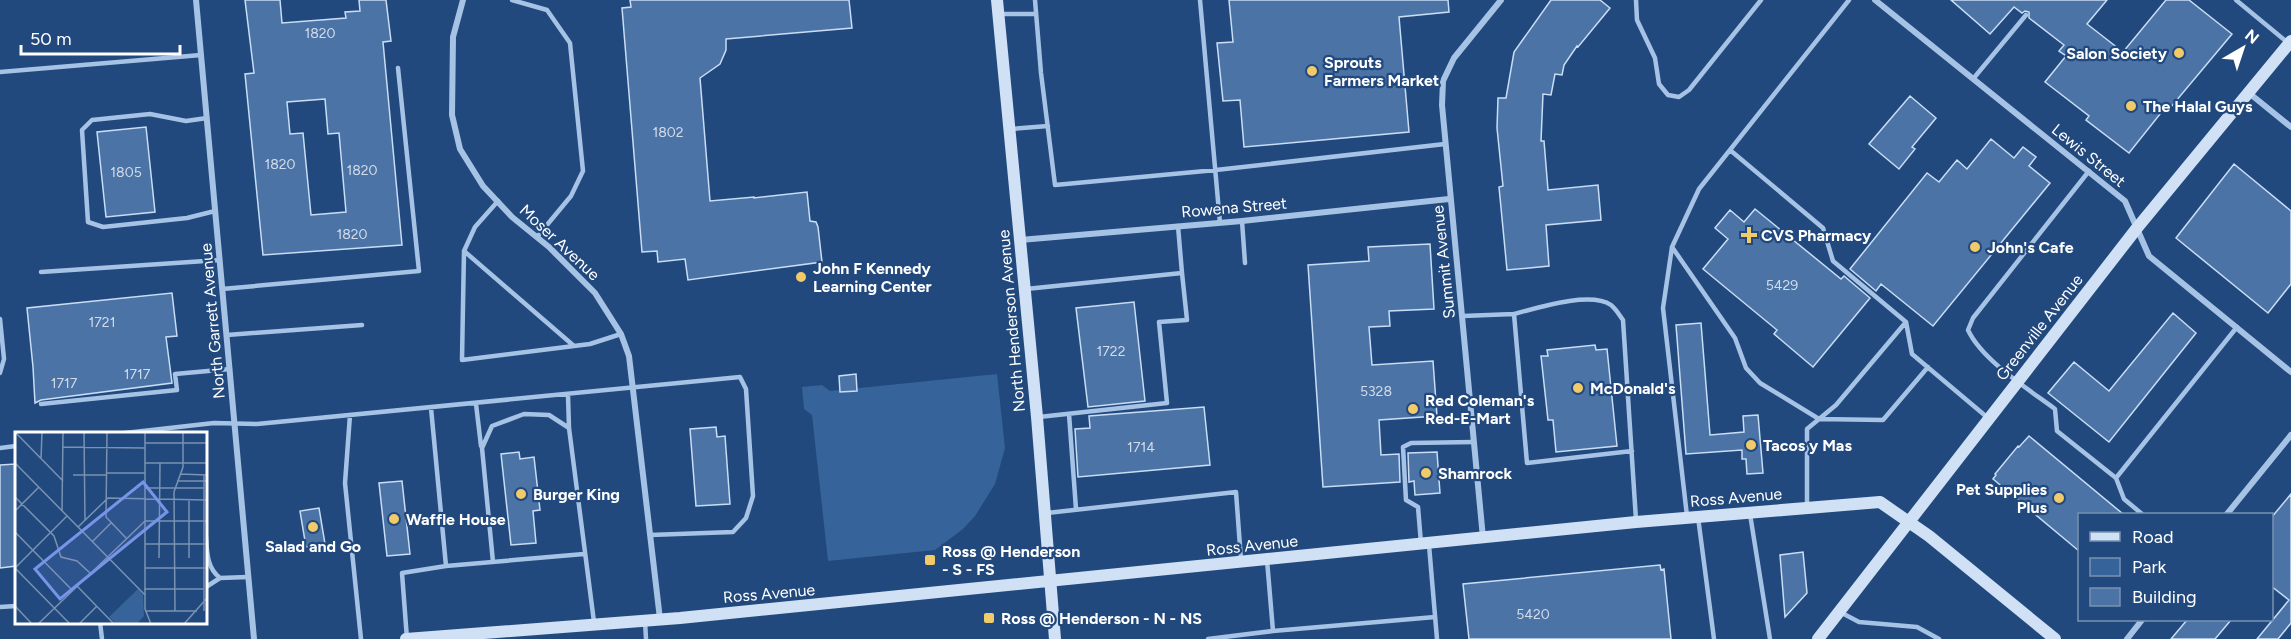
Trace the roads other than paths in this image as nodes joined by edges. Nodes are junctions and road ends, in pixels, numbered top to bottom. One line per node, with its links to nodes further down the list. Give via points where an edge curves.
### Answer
1 (196, 0): 17 (street, North Garrett Avenue)
2 (463, 0): 31 (street, Moser Avenue, via 453,37 452,115 460,149 483,186)
3 (512, 0): 37 (lane, via 547,10 570,43 583,171 571,196)
4 (997, 0): 13 (main road, North Henderson Avenue)
5 (1035, 0): 14 (lane)
6 (1200, 0): 28 (lane)
7 (1501, 0): 26 (street, Summit Avenue, via 1454,58 1443,81)
8 (1636, 0): 9 (lane, via 1637,20 1655,58 1659,84 1668,95 1679,97 1689,90)
9 (1761, 0)
10 (1849, 0): 27 (lane)
11 (1875, 0): 20 (street, Lewis Street)
12 (2236, 0): 16 (lane)
13 (998, 14): 14 (lane); 25 (main road, North Henderson Avenue)
14 (1036, 14): 23 (lane)
15 (2025, 15): 20 (lane)
16 (2290, 42): 21 (main road, Greenville Avenue)
17 (201, 55): 19 (lane); 22 (street, North Garrett Avenue)
18 (398, 68): 45 (lane, via 419,271)
19 (0, 72)
20 (1973, 79): 29 (street, Lewis Street)
21 (2249, 93): 24 (street); 36 (main road, Greenville Avenue)
22 (207, 118): 32 (street, North Garrett Avenue); 32 (lane, via 186,121 150,114 92,120 82,130 88,222 103,227)
23 (1048, 126): 25 (lane); 28 (lane, via 1055,184)
24 (2291, 127)
25 (1009, 129): 38 (main road, North Henderson Avenue)
26 (1445, 144): 28 (lane); 30 (street, Summit Avenue)
27 (1730, 150): 39 (lane, via 1699,189); 50 (lane, via 1823,228 1833,261)
28 (1216, 170): 34 (lane)
29 (2089, 171): 36 (street, Lewis Street, via 2125,201); 60 (lane, via 1973,318 1968,330 1974,344)
30 (1449, 199): 33 (street, Rowena Street); 48 (street, Summit Avenue)
31 (498, 201): 37 (street, Moser Avenue); 40 (lane, via 475,227)
32 (215, 211): 41 (street, North Garrett Avenue)
33 (1242, 221): 34 (street, Rowena Street); 42 (lane)
34 (1220, 223): 35 (street, Rowena Street)
35 (1178, 226): 38 (street, Rowena Street); 44 (lane)
36 (2137, 228): 52 (street, Lewis Street, via 2149,256); 60 (main road, Greenville Avenue)
37 (537, 237): 53 (street, Moser Avenue, via 595,292)
38 (1020, 240): 46 (main road, North Henderson Avenue)
39 (1672, 247): 70 (lane, via 1735,338 1746,368 1760,383); 89 (lane, via 1663,308)
40 (464, 252): 55 (lane); 55 (lane, via 462,360)
41 (220, 260): 43 (lane); 45 (street, North Garrett Avenue)
42 (1245, 263)
43 (41, 272)
44 (1182, 273): 46 (lane); 66 (lane, via 1187,320 1159,322 1167,403)
45 (222, 289): 54 (street, North Garrett Avenue)
46 (1025, 289): 68 (main road, North Henderson Avenue)
47 (1514, 314): 48 (lane); 81 (lane, via 1553,304 1593,300 1611,305 1623,320); 81 (lane, via 1527,463)
48 (1462, 316): 77 (street, Summit Avenue)
49 (0, 319): 59 (lane, via 4,360)
50 (1906, 322): 56 (lane, via 1912,354); 70 (lane)
51 (362, 325): 54 (lane)
52 (2237, 327): 58 (street, Lewis Street); 82 (lane)
53 (621, 334): 55 (lane); 61 (street, Moser Avenue, via 629,356)
54 (227, 335): 57 (street, North Garrett Avenue)
55 (574, 346)
56 (1928, 367): 69 (lane); 70 (lane, via 1883,420)
57 (230, 369): 63 (lane, via 175,374 177,390); 71 (street, North Garrett Avenue)
58 (2291, 372)
59 (0, 373)
60 (2018, 380): 69 (main road, Greenville Avenue); 82 (lane, via 2055,410 2057,431)
61 (633, 388): 62 (lane); 92 (street, Moser Avenue); 92 (lane, via 740,377 746,389 753,496 746,518 733,532)
62 (568, 395): 64 (lane); 73 (lane)
63 (41, 404)
64 (476, 404): 65 (lane); 80 (lane)
65 (431, 408): 67 (lane); 100 (lane)
66 (1069, 414): 68 (lane); 84 (lane)
67 (350, 415): 71 (lane); 117 (lane, via 345,483)
68 (1037, 417): 86 (main road, North Henderson Avenue)
69 (1988, 418): 90 (main road, Greenville Avenue)
70 (1820, 419): 83 (lane, via 1807,429)
71 (235, 423): 72 (lane); 101 (street, North Garrett Avenue)
72 (191, 425): 74 (lane); 75 (lane)
73 (569, 428): 80 (lane, via 549,415 524,414 492,426); 96 (lane)
74 (135, 432)
75 (192, 432)
76 (2291, 435): 88 (street)
77 (1474, 442): 93 (street, Summit Avenue); 94 (lane, via 1411,443 1403,447 1406,500 1418,507)
78 (15, 446): 79 (lane)
79 (0, 447)
80 (482, 448): 98 (lane)
81 (1632, 451): 91 (lane)
82 (2116, 478): 87 (lane, via 2124,499)
83 (1807, 507): 85 (main road, Ross Avenue); 90 (main road, Ross Avenue, via 1880,502)
84 (1076, 509): 86 (lane); 99 (lane, via 1236,492)
85 (1749, 512): 89 (main road, Ross Avenue); 124 (lane)
86 (1045, 513): 103 (main road, North Henderson Avenue)
87 (2141, 513)
88 (2228, 513)
89 (1692, 518): 91 (main road, Ross Avenue); 123 (lane)
90 (1909, 521): 107 (main road, Greenville Avenue); 127 (main road, Ross Avenue)
91 (1636, 522): 93 (main road, Ross Avenue)
92 (650, 535): 109 (street, Moser Avenue)
93 (1483, 539): 94 (main road, Ross Avenue)
94 (1425, 545): 97 (main road, Ross Avenue); 108 (lane)
95 (207, 548): 102 (lane, via 211,568)
96 (584, 554): 98 (lane); 113 (lane)
97 (1268, 560): 99 (main road, Ross Avenue); 114 (lane)
98 (493, 562): 100 (lane)
99 (1241, 563): 103 (main road, Ross Avenue)
100 (446, 566): 118 (lane, via 402,573)
101 (249, 577): 102 (lane); 116 (street, North Garrett Avenue)
102 (220, 578): 104 (lane)
103 (1050, 582): 109 (main road, Ross Avenue); 120 (main road, North Henderson Avenue)
104 (207, 586)
105 (15, 606): 106 (lane)
106 (0, 607)
107 (1840, 612): 125 (main road, Greenville Avenue); 126 (lane, via 1860,622 1917,627)
108 (1435, 617): 114 (lane); 122 (lane)
109 (660, 620): 110 (main road, Ross Avenue)
110 (645, 621): 113 (main road, Ross Avenue); 119 (lane)
111 (2141, 621): 128 (street)
112 (100, 624): 115 (lane)
113 (594, 625): 118 (main road, Ross Avenue)
114 (1273, 631): 121 (lane)
115 (102, 639)
116 (254, 639)
117 (361, 639)
118 (406, 639)
119 (646, 639)
120 (1055, 639)
121 (1208, 639)
122 (1437, 639)
123 (1714, 639)
124 (1770, 639)
125 (1818, 639)
126 (1940, 639)
127 (2055, 639)
128 (2127, 639)

